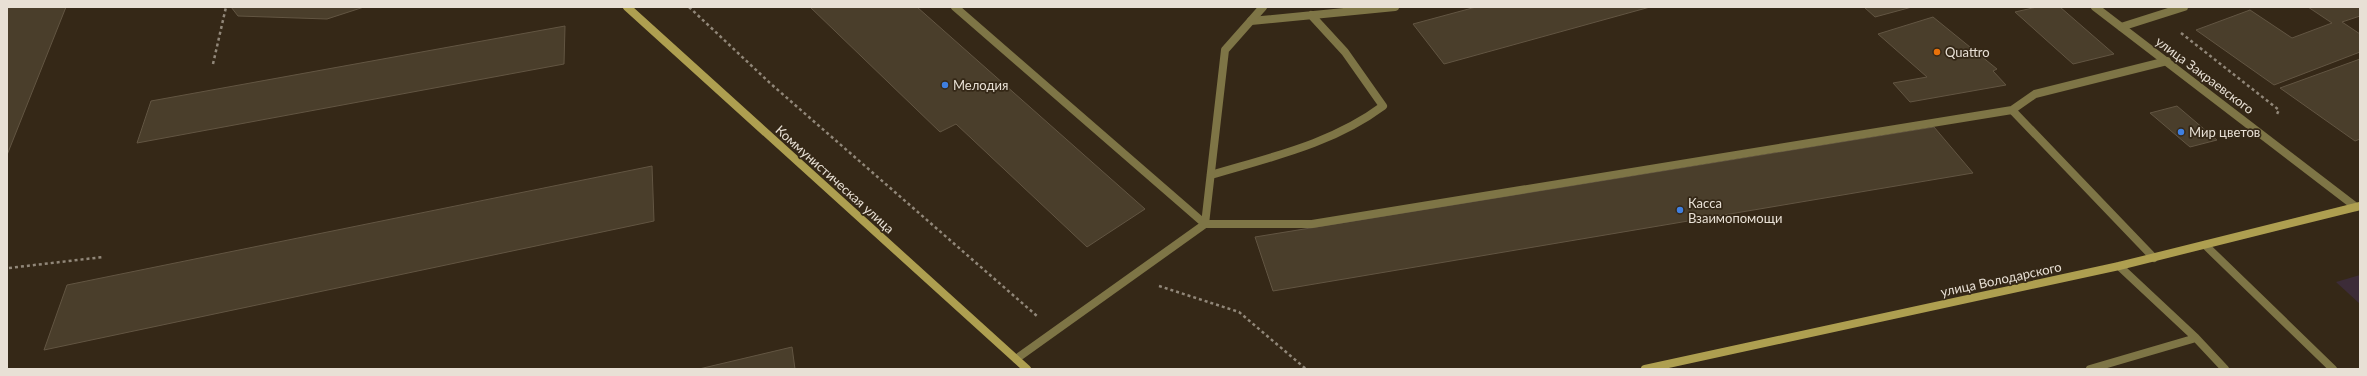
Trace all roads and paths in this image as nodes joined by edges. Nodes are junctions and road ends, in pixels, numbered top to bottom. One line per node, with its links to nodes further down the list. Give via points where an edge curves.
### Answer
1 (226, 7): 14 (path)
2 (627, 7): 28 (main road, Коммунистическая улица)
3 (689, 7): 26 (path, via 771,84)
4 (955, 7): 19 (street)
5 (1263, 7): 11 (street)
6 (1395, 7): 9 (street)
7 (2095, 7): 12 (street, улица Закраевского)
8 (2184, 7): 10 (street)
9 (1311, 15): 11 (street); 17 (street, via 1345,52 1383,106 1368,119 1323,140)
10 (2159, 16): 12 (street); 16 (path, via 2279,110)
11 (1251, 21): 17 (street, via 1225,50)
12 (2121, 27): 13 (street, улица Закраевского)
13 (2167, 61): 15 (street, via 2035,94); 16 (street, улица Закраевского)
14 (213, 64)
15 (2012, 110): 19 (street, via 1312,224); 22 (street)
16 (2266, 136): 18 (street, улица Закраевского)
17 (1211, 175): 19 (street)
18 (2358, 207): 20 (main road, улица Володарского)
19 (1205, 224): 25 (street)
20 (2206, 245): 22 (main road, улица Володарского); 34 (street)
21 (103, 257): 24 (path)
22 (2154, 258): 23 (main road, улица Володарского)
23 (2119, 266): 27 (street); 31 (main road, улица Володарского)
24 (9, 268)
25 (1133, 277): 26 (street); 30 (path, via 1239,312)
26 (1054, 330): 28 (street)
27 (2196, 338): 32 (street); 33 (street)
28 (1016, 359): 29 (main road, Коммунистическая улица)
29 (1027, 369)
30 (1306, 369)
31 (1645, 369)
32 (2090, 369)
33 (2225, 369)
34 (2333, 369)

